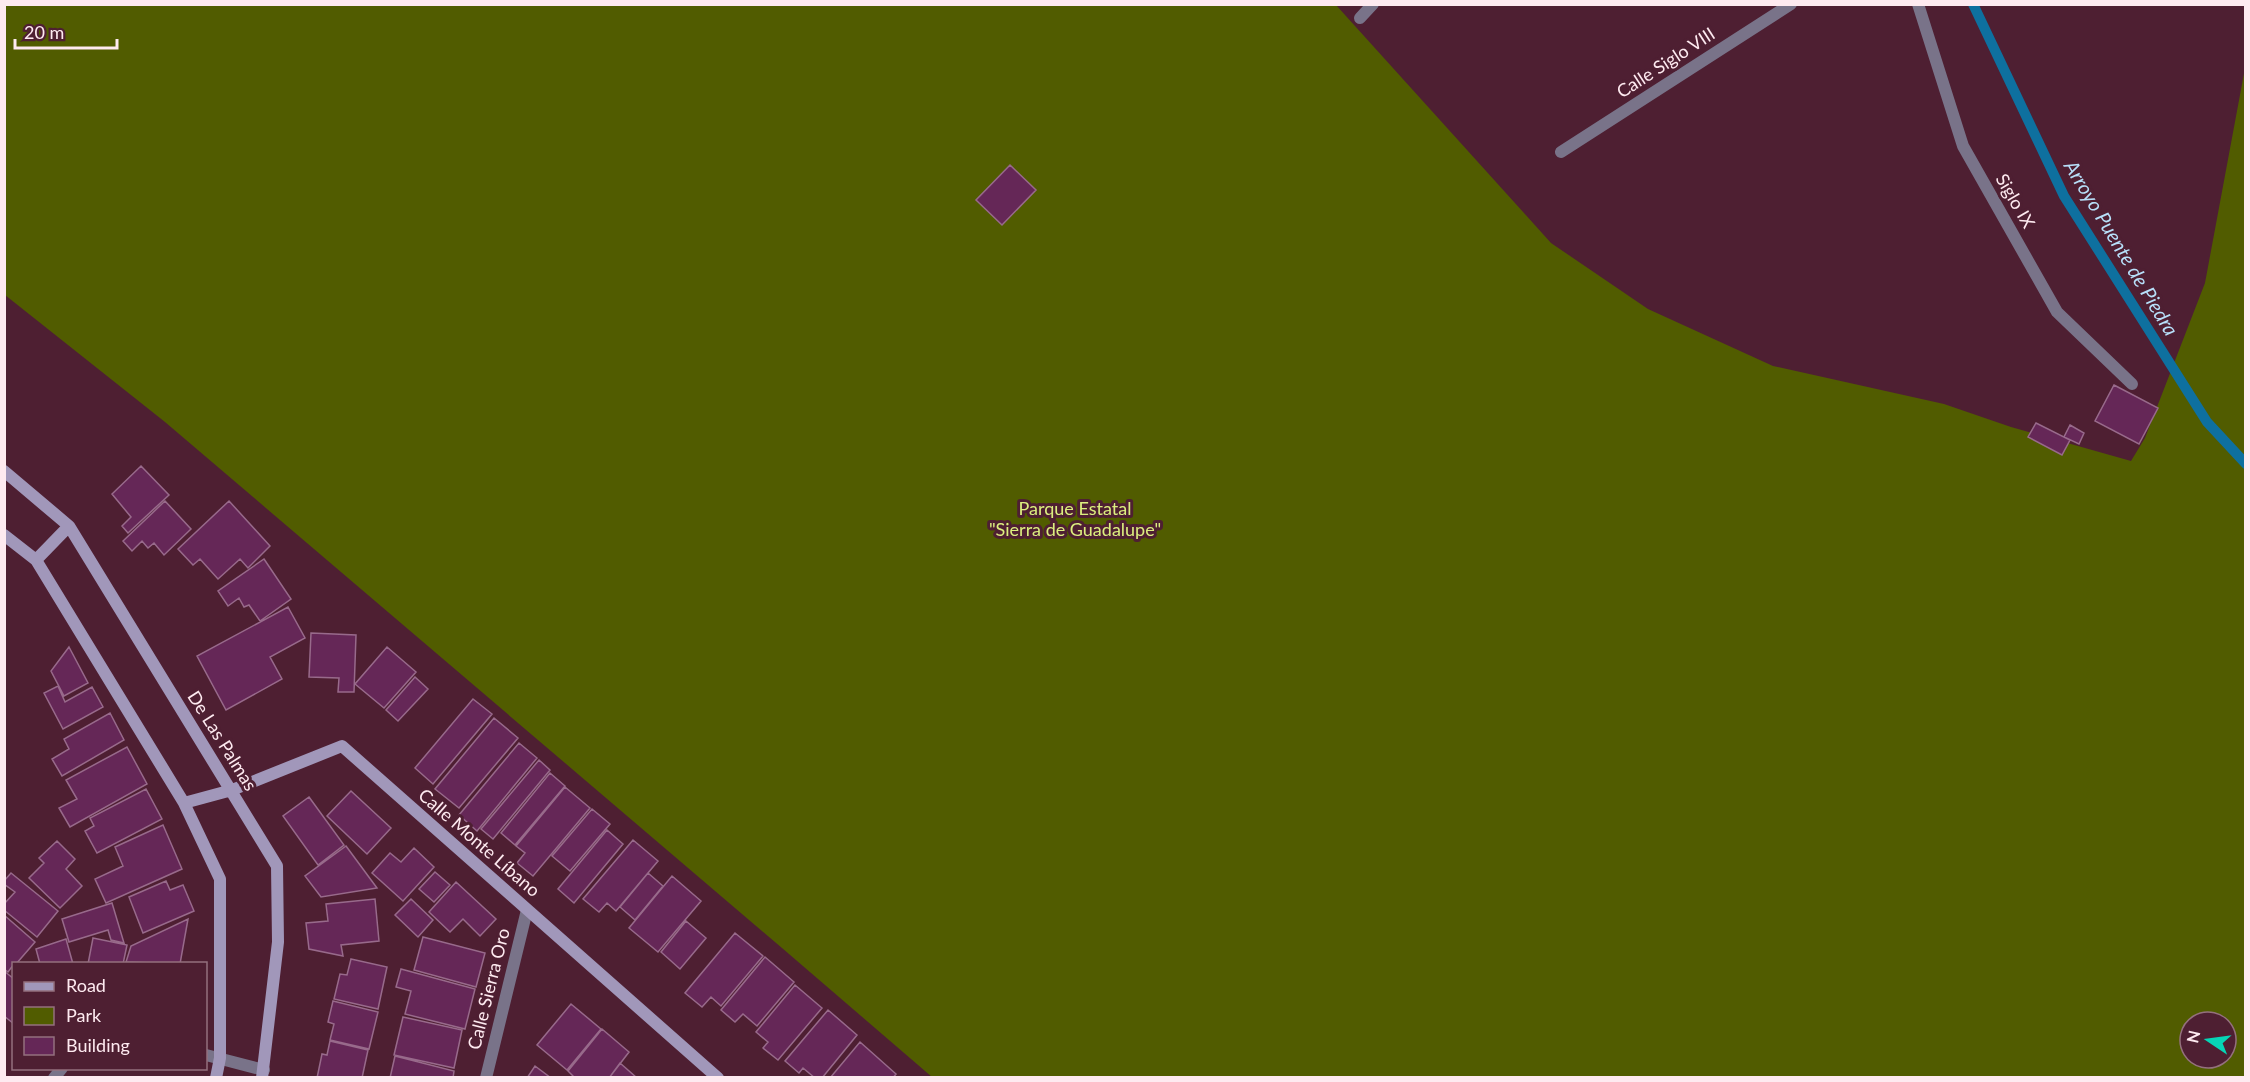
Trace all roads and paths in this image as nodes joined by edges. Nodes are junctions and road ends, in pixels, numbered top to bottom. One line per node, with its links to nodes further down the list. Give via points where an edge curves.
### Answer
1 (1373, 4): 4 (street)
2 (1791, 4): 5 (street, Calle Siglo VIII)
3 (1918, 4): 6 (street, Siglo IX, via 1963,146 2057,312)
4 (1360, 18)
5 (1561, 152)
6 (2132, 384)
7 (4, 471): 8 (street, De Las Palmas)
8 (69, 526): 10 (street); 11 (street, De Las Palmas)
9 (4, 535): 10 (street)
10 (36, 560): 12 (street)
11 (232, 790): 12 (street, Calle Monte Líbano); 13 (street, Calle Monte Líbano, via 342,746); 16 (street, De Las Palmas, via 277,866 278,942)
12 (184, 803): 15 (street, via 220,879)
13 (527, 910): 18 (street, Calle Sierra Oro); 19 (street, Calle Monte Líbano)
14 (207, 1055): 15 (street)
15 (220, 1058): 16 (street); 17 (street)
16 (263, 1074)
17 (216, 1077)
18 (486, 1077)
19 (718, 1077)

